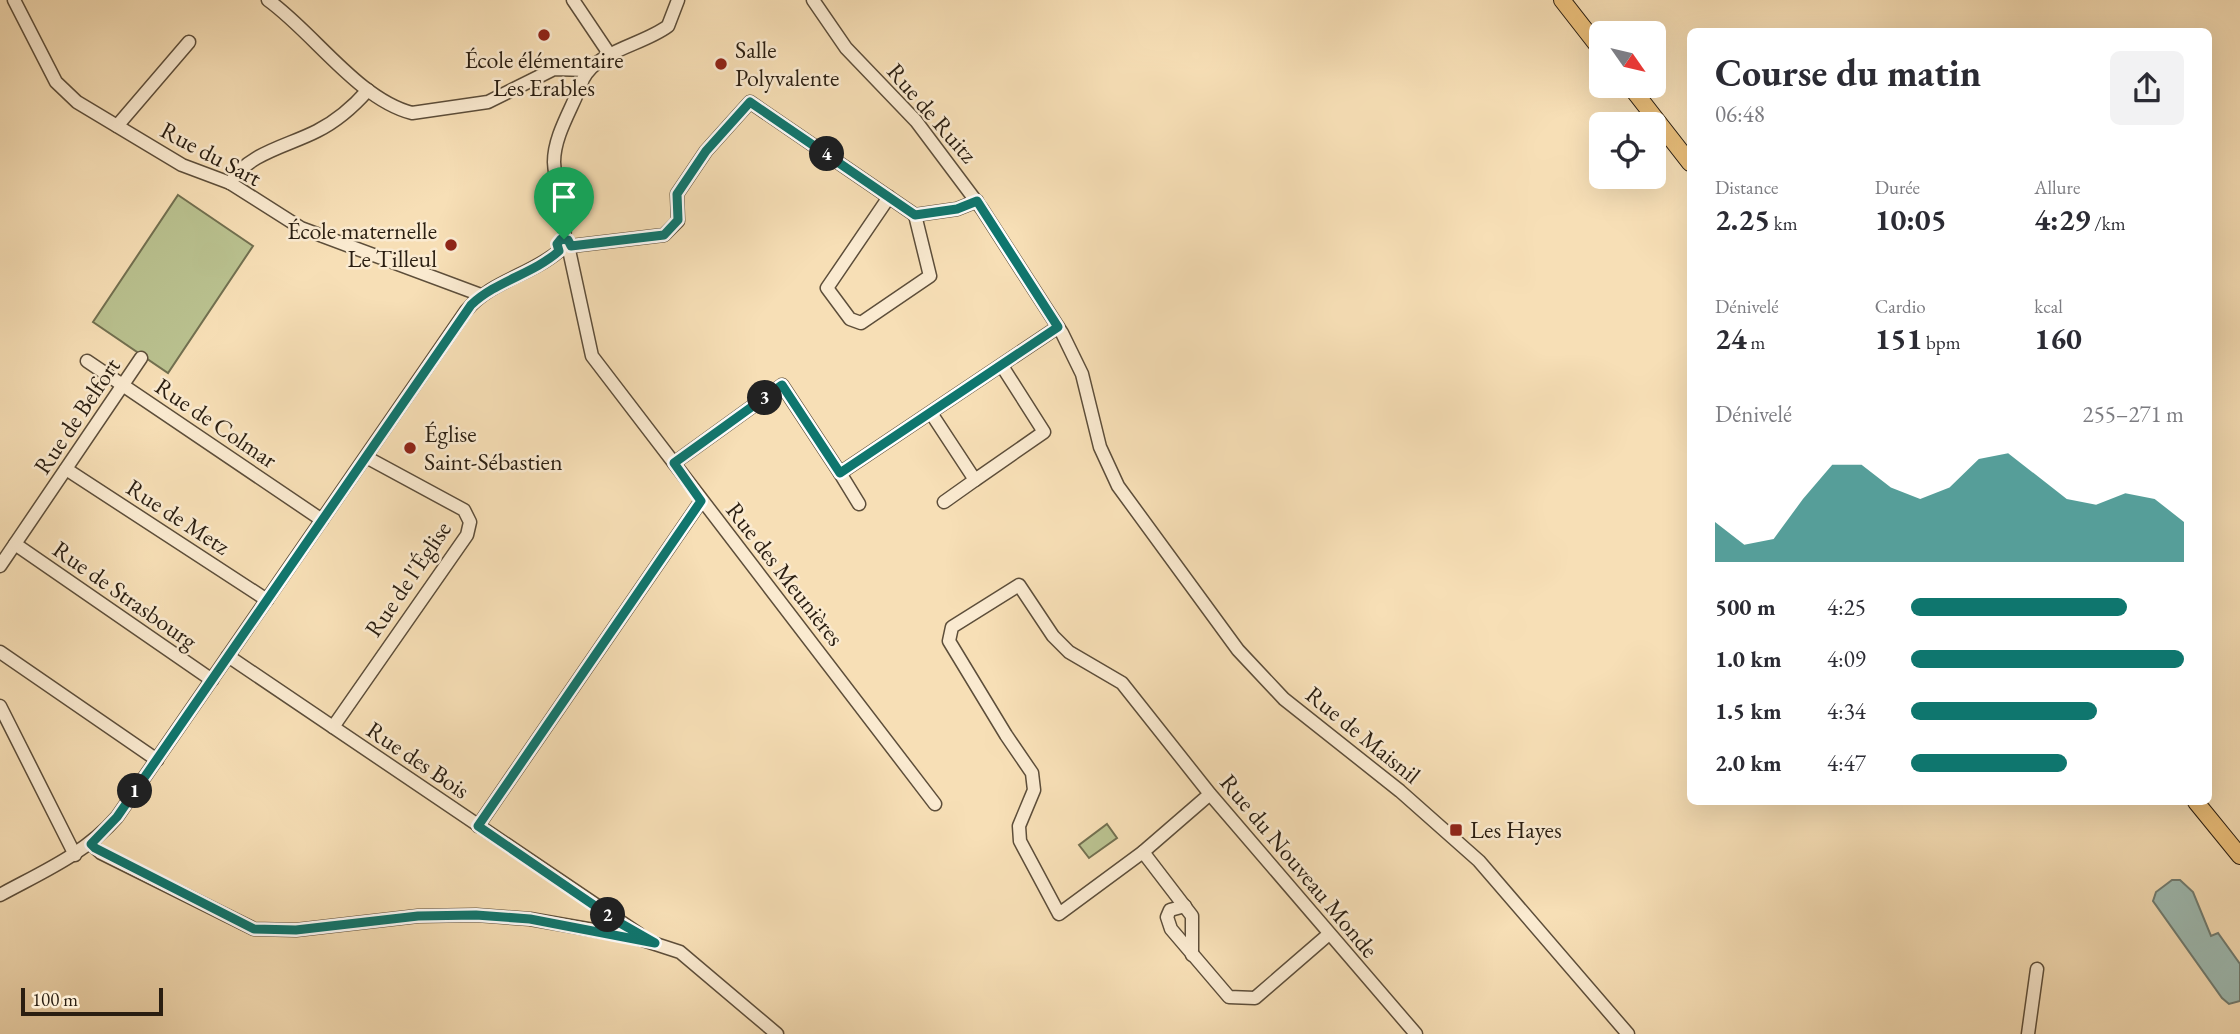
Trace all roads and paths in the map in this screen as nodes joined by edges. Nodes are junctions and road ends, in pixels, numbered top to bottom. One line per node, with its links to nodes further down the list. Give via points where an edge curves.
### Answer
1 (14, 0): 13 (street, Rue du Sart, via 56,82 77,102)
2 (268, 0): 11 (street, via 296,20)
3 (573, 0): 9 (street)
4 (678, 0): 9 (street, via 668,26)
5 (813, 0): 19 (street, Rue de Ruitz, via 846,48 916,121)
6 (1562, 0): 7 (main road)
7 (1589, 35)
8 (189, 42): 13 (street)
9 (610, 55): 10 (street)
10 (587, 70): 11 (street, via 554,69 488,102 435,112 401,110); 21 (street, Rue des Meunières, via 555,151)
11 (368, 90): 15 (street, via 349,111 319,130)
12 (1639, 98): 14 (main road)
13 (117, 126): 16 (street, Rue du Sart)
14 (1687, 159)
15 (243, 164): 16 (street); 17 (street)
16 (211, 176): 17 (street, Rue du Sart)
17 (230, 183): 22 (street, Rue du Sart, via 301,228)
18 (889, 197): 20 (street); 20 (street, via 827,288 850,319 861,323 930,276); 21 (street, via 750,102 706,151 677,194 678,220 664,235)
19 (977, 201): 20 (street); 23 (street, Rue de Ruitz)
20 (915, 215)
21 (566, 246): 22 (street, via 537,267); 31 (street, Rue des Meunières, via 592,356)
22 (481, 295): 30 (street)
23 (1058, 327): 26 (street); 29 (street, Rue de Ruitz, via 1082,374)
24 (141, 358): 27 (street, Rue de Belfort)
25 (88, 360): 27 (street, Rue de Colmar)
26 (1002, 366): 28 (street); 34 (street, via 1044,432)
27 (123, 385): 32 (street, Rue de Belfort); 38 (street, Rue de Colmar)
28 (931, 413): 33 (street); 34 (street)
29 (1100, 447): 64 (street, Rue de Maisnil, via 1118,486 1238,650 1284,699 1479,861)
30 (366, 457): 38 (street); 46 (street, Rue de l'Église, via 464,510 470,522 467,536)
31 (674, 463): 33 (street, via 782,385); 35 (street, Rue des Meunières)
32 (66, 469): 39 (street, Rue de Belfort); 41 (street, Rue de Metz)
33 (840, 473): 37 (street)
34 (975, 480): 36 (street)
35 (701, 501): 49 (street, Rue des Meunières); 51 (street)
36 (944, 502)
37 (859, 504)
38 (322, 520): 41 (street)
39 (15, 544): 40 (street, Rue de Belfort); 44 (street, Rue de Strasbourg)
40 (0, 566)
41 (267, 600): 43 (street)
42 (0, 652): 47 (street)
43 (228, 656): 44 (street); 46 (street, Rue des Bois)
44 (212, 680): 47 (street)
45 (0, 706): 54 (street)
46 (333, 727): 51 (street, Rue des Bois)
47 (157, 760): 52 (street, via 117,817)
48 (1210, 794): 53 (street); 53 (street, Rue du Nouveau Monde, via 1122,683 1069,652 1019,585 952,627 949,642 1032,773 1034,790 1019,826 1020,841 1059,914); 58 (street, Rue du Nouveau Monde)
49 (935, 804)
50 (2198, 805): 55 (main road)
51 (478, 826): 59 (street, Rue des Bois)
52 (91, 844): 54 (street); 59 (street, via 254,929 296,930 418,916 476,915 530,919)
53 (1143, 852): 57 (street)
54 (75, 855): 56 (street)
55 (2240, 856)
56 (0, 895)
57 (1185, 906): 60 (street, via 1192,916); 60 (street, via 1170,910 1167,917)
58 (1329, 934): 60 (street, via 1255,998 1230,997); 63 (street, Rue du Nouveau Monde)
59 (655, 943): 62 (street, via 680,952 699,966)
60 (1192, 955)
61 (2037, 969): 65 (street)
62 (777, 1034)
63 (1416, 1034)
64 (1628, 1034)
65 (2028, 1034)

